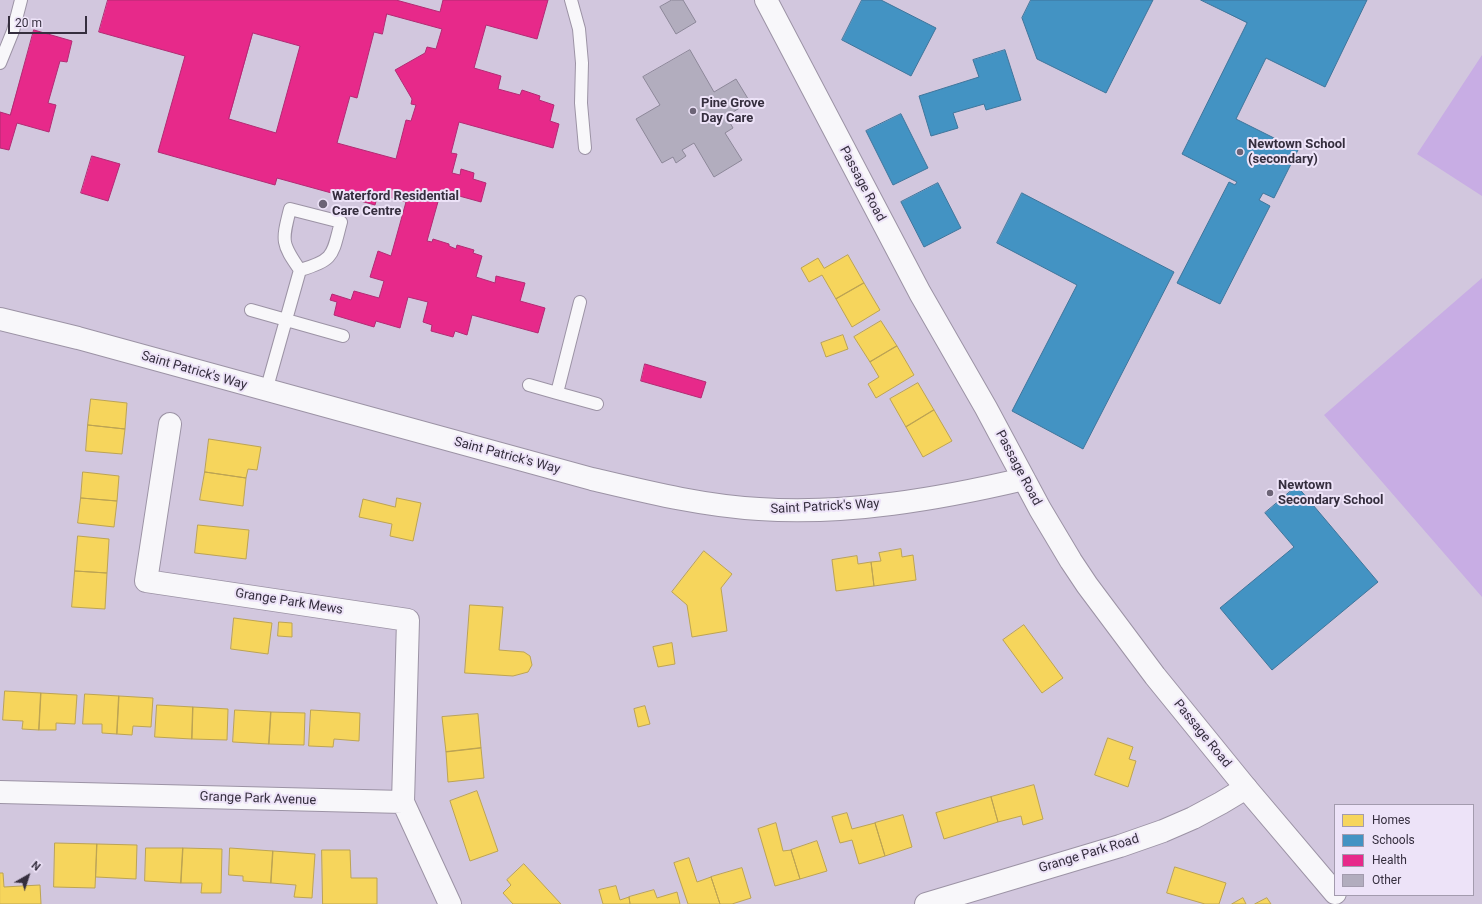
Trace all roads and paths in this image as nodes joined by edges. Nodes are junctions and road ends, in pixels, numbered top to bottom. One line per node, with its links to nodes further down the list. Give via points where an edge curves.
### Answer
1 (21, 0): 4 (lane, via 13,31)
2 (571, 0): 5 (lane, via 579,29)
3 (766, 0): 17 (main road, Passage Road, via 916,286)
4 (0, 63)
5 (585, 148)
6 (300, 270): 6 (lane, via 319,265 329,257 341,222 290,209 284,235 285,244); 10 (lane)
7 (580, 302): 14 (lane)
8 (251, 310): 10 (lane)
9 (0, 319): 13 (main road, Saint Patrick's Way, via 78,338)
10 (286, 320): 11 (lane); 13 (lane)
11 (343, 336)
12 (529, 385): 14 (lane)
13 (266, 391): 17 (main road, Saint Patrick's Way, via 592,479 676,498 740,508 843,508 946,496)
14 (557, 393): 15 (lane)
15 (597, 404)
16 (170, 424): 20 (main road, Grange Park Mews, via 146,581 408,620)
17 (1024, 479): 18 (main road, Passage Road, via 1055,536 1087,585 1151,671)
18 (1246, 788): 21 (main road, Passage Road); 24 (main road, Grange Park Road, via 1194,818 1163,831)
19 (0, 792): 20 (main road, Grange Park Avenue)
20 (403, 802): 23 (main road)
21 (1334, 892)
22 (1338, 896): 25 (main road, Passage Road)
23 (450, 904)
24 (926, 904)
25 (1344, 904)

